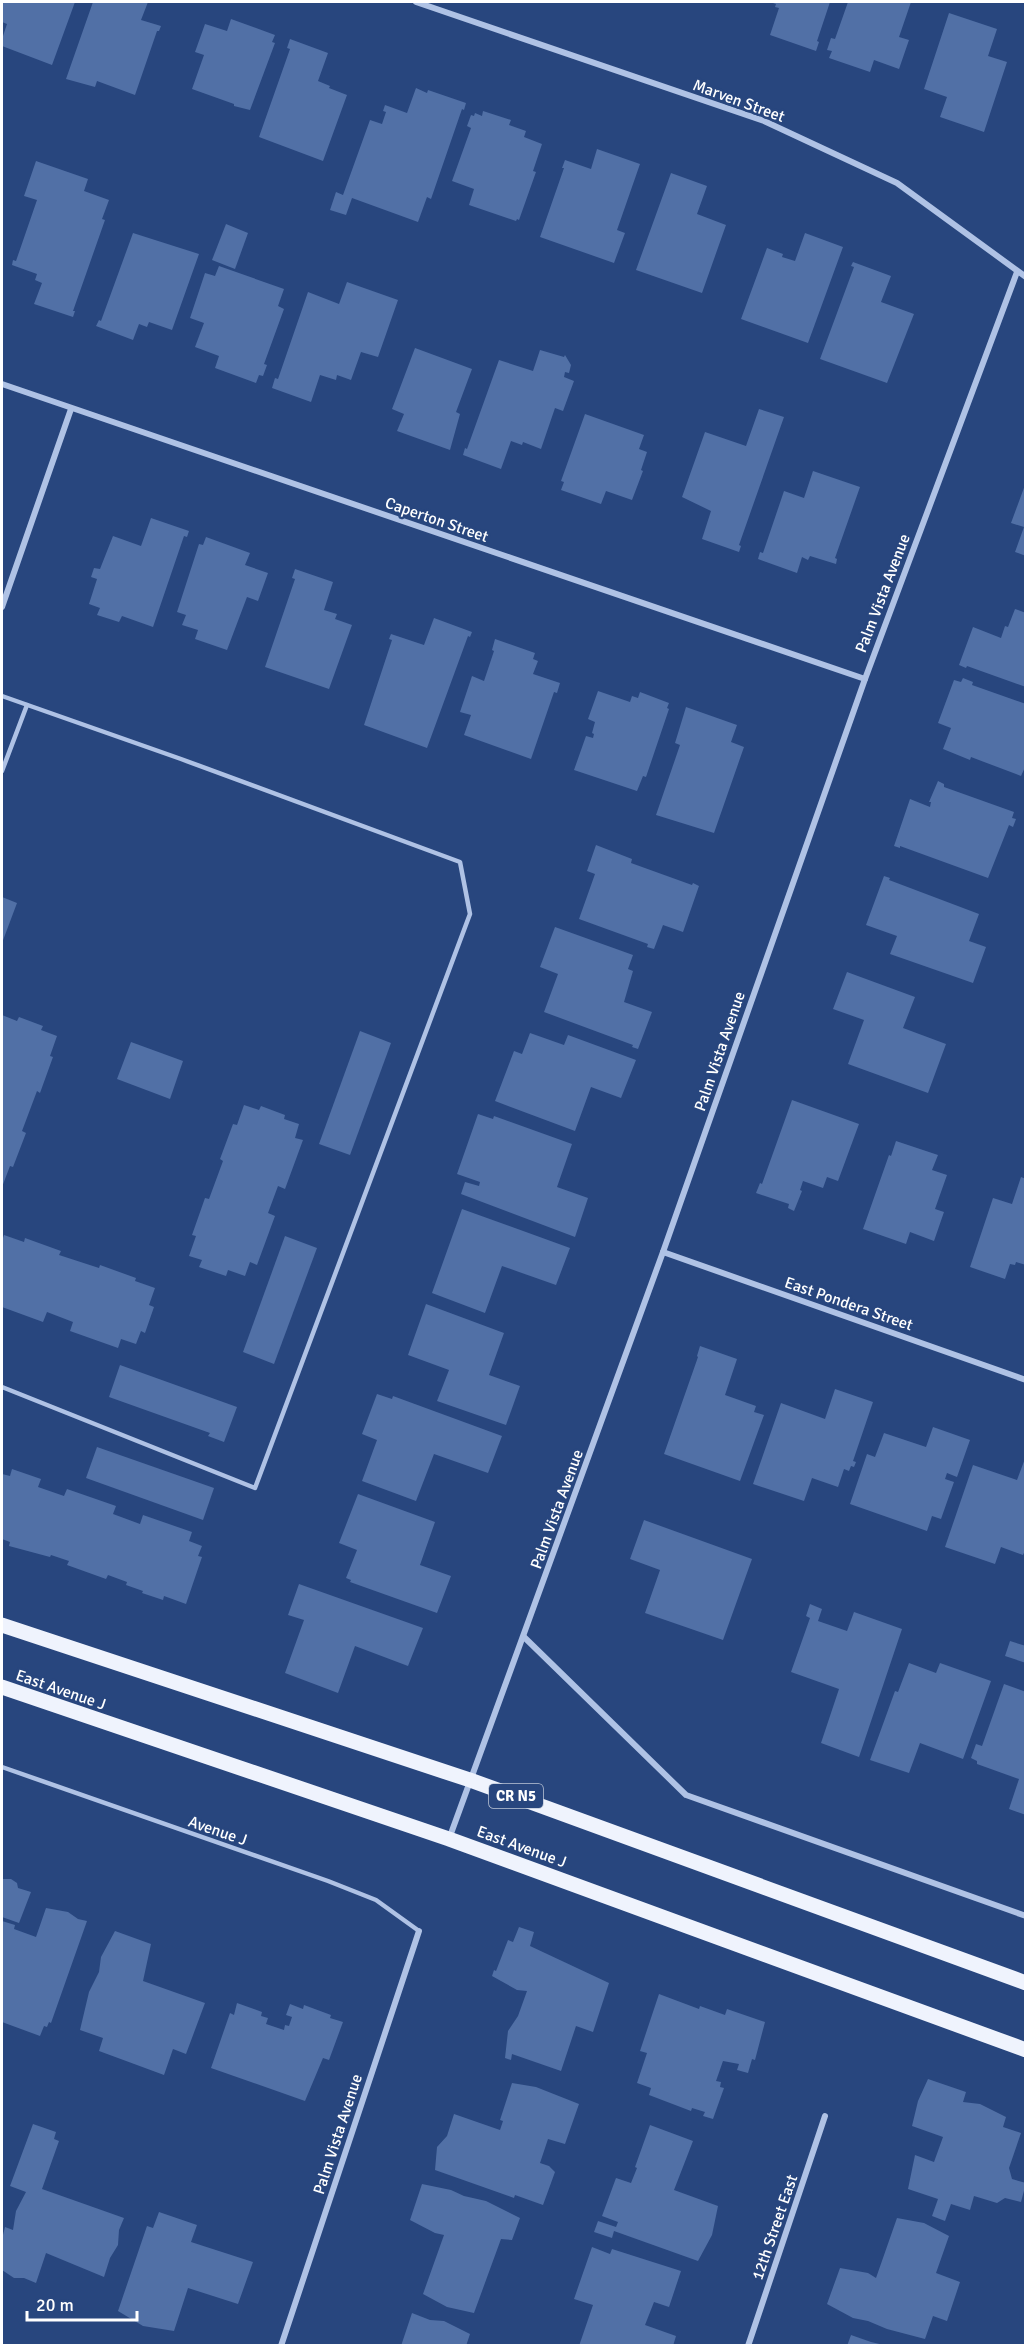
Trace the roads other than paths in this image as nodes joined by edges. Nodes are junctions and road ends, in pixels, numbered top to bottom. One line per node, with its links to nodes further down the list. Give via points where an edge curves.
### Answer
1 (416, 2): 2 (street, Marven Street, via 764,122 897,183)
2 (1017, 272): 3 (street, Marven Street); 7 (street, Palm Vista Avenue)
3 (1026, 277)
4 (2, 384): 5 (street, Caperton Street)
5 (71, 409): 6 (street); 7 (street, Caperton Street)
6 (2, 607)
7 (865, 679): 11 (street, Palm Vista Avenue)
8 (2, 696): 9 (lane)
9 (27, 705): 10 (lane); 13 (lane, via 460,862 470,914 255,1488)
10 (2, 771)
11 (663, 1252): 12 (street, East Pondera Street); 15 (street, Palm Vista Avenue)
12 (1026, 1380)
13 (2, 1388)
14 (2, 1625): 18 (main road, CR N5)
15 (524, 1637): 18 (street, Palm Vista Avenue); 20 (street, via 686,1795)
16 (2, 1687): 19 (main road, East Avenue J)
17 (2, 1767): 21 (lane, Avenue J, via 376,1900)
18 (470, 1780): 19 (street, Palm Vista Avenue); 22 (main road, CR N5)
19 (449, 1839): 23 (main road, East Avenue J)
20 (1026, 1916)
21 (418, 1931): 25 (street, Palm Vista Avenue)
22 (1026, 1983)
23 (1026, 2050)
24 (825, 2116): 26 (street, 12th Street East)
25 (281, 2346)
26 (748, 2346)

